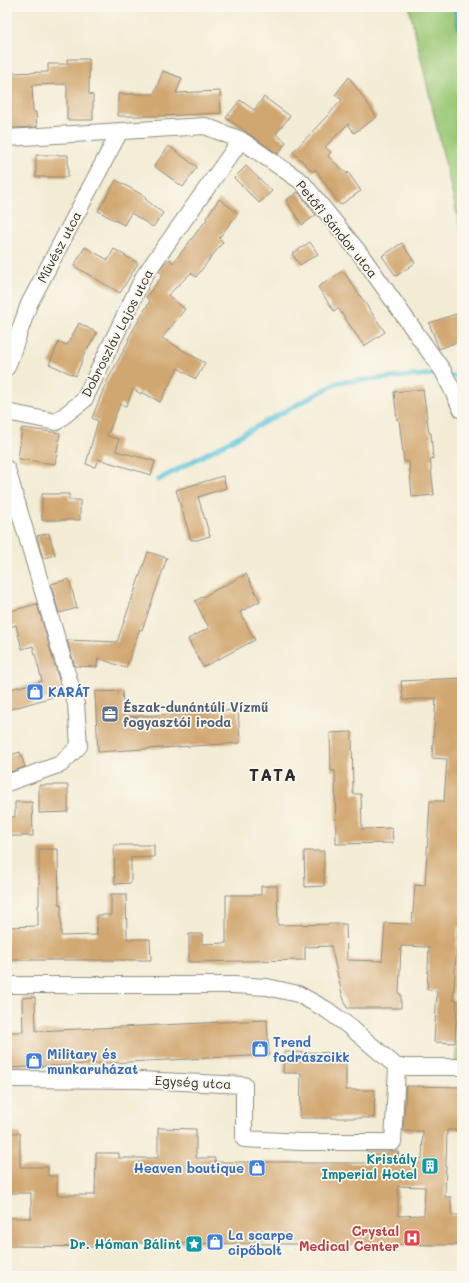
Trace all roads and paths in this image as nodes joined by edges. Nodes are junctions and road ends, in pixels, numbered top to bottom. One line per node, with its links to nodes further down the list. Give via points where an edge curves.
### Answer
1 (120, 131): 2 (street, Petőfi Sándor utca); 3 (street, Petőfi Sándor utca, via 205,126); 4 (street, Művész utca, via 29,304)
2 (7, 138)
3 (241, 140): 5 (street, Petőfi Sándor utca, via 302,182 361,255 443,371); 6 (street, Dobroszláv Lajos utca, via 144,276 84,400 56,422)
4 (7, 366)
5 (462, 410)
6 (7, 412)
7 (7, 469): 8 (street, via 76,704 79,746 61,764)
8 (7, 783)
9 (7, 985): 10 (street, via 267,987 298,994 327,1010)
10 (397, 1067): 11 (street); 12 (street, Egység utca, via 393,1142 244,1139 244,1085 140,1080)
11 (462, 1067)
12 (7, 1079)

